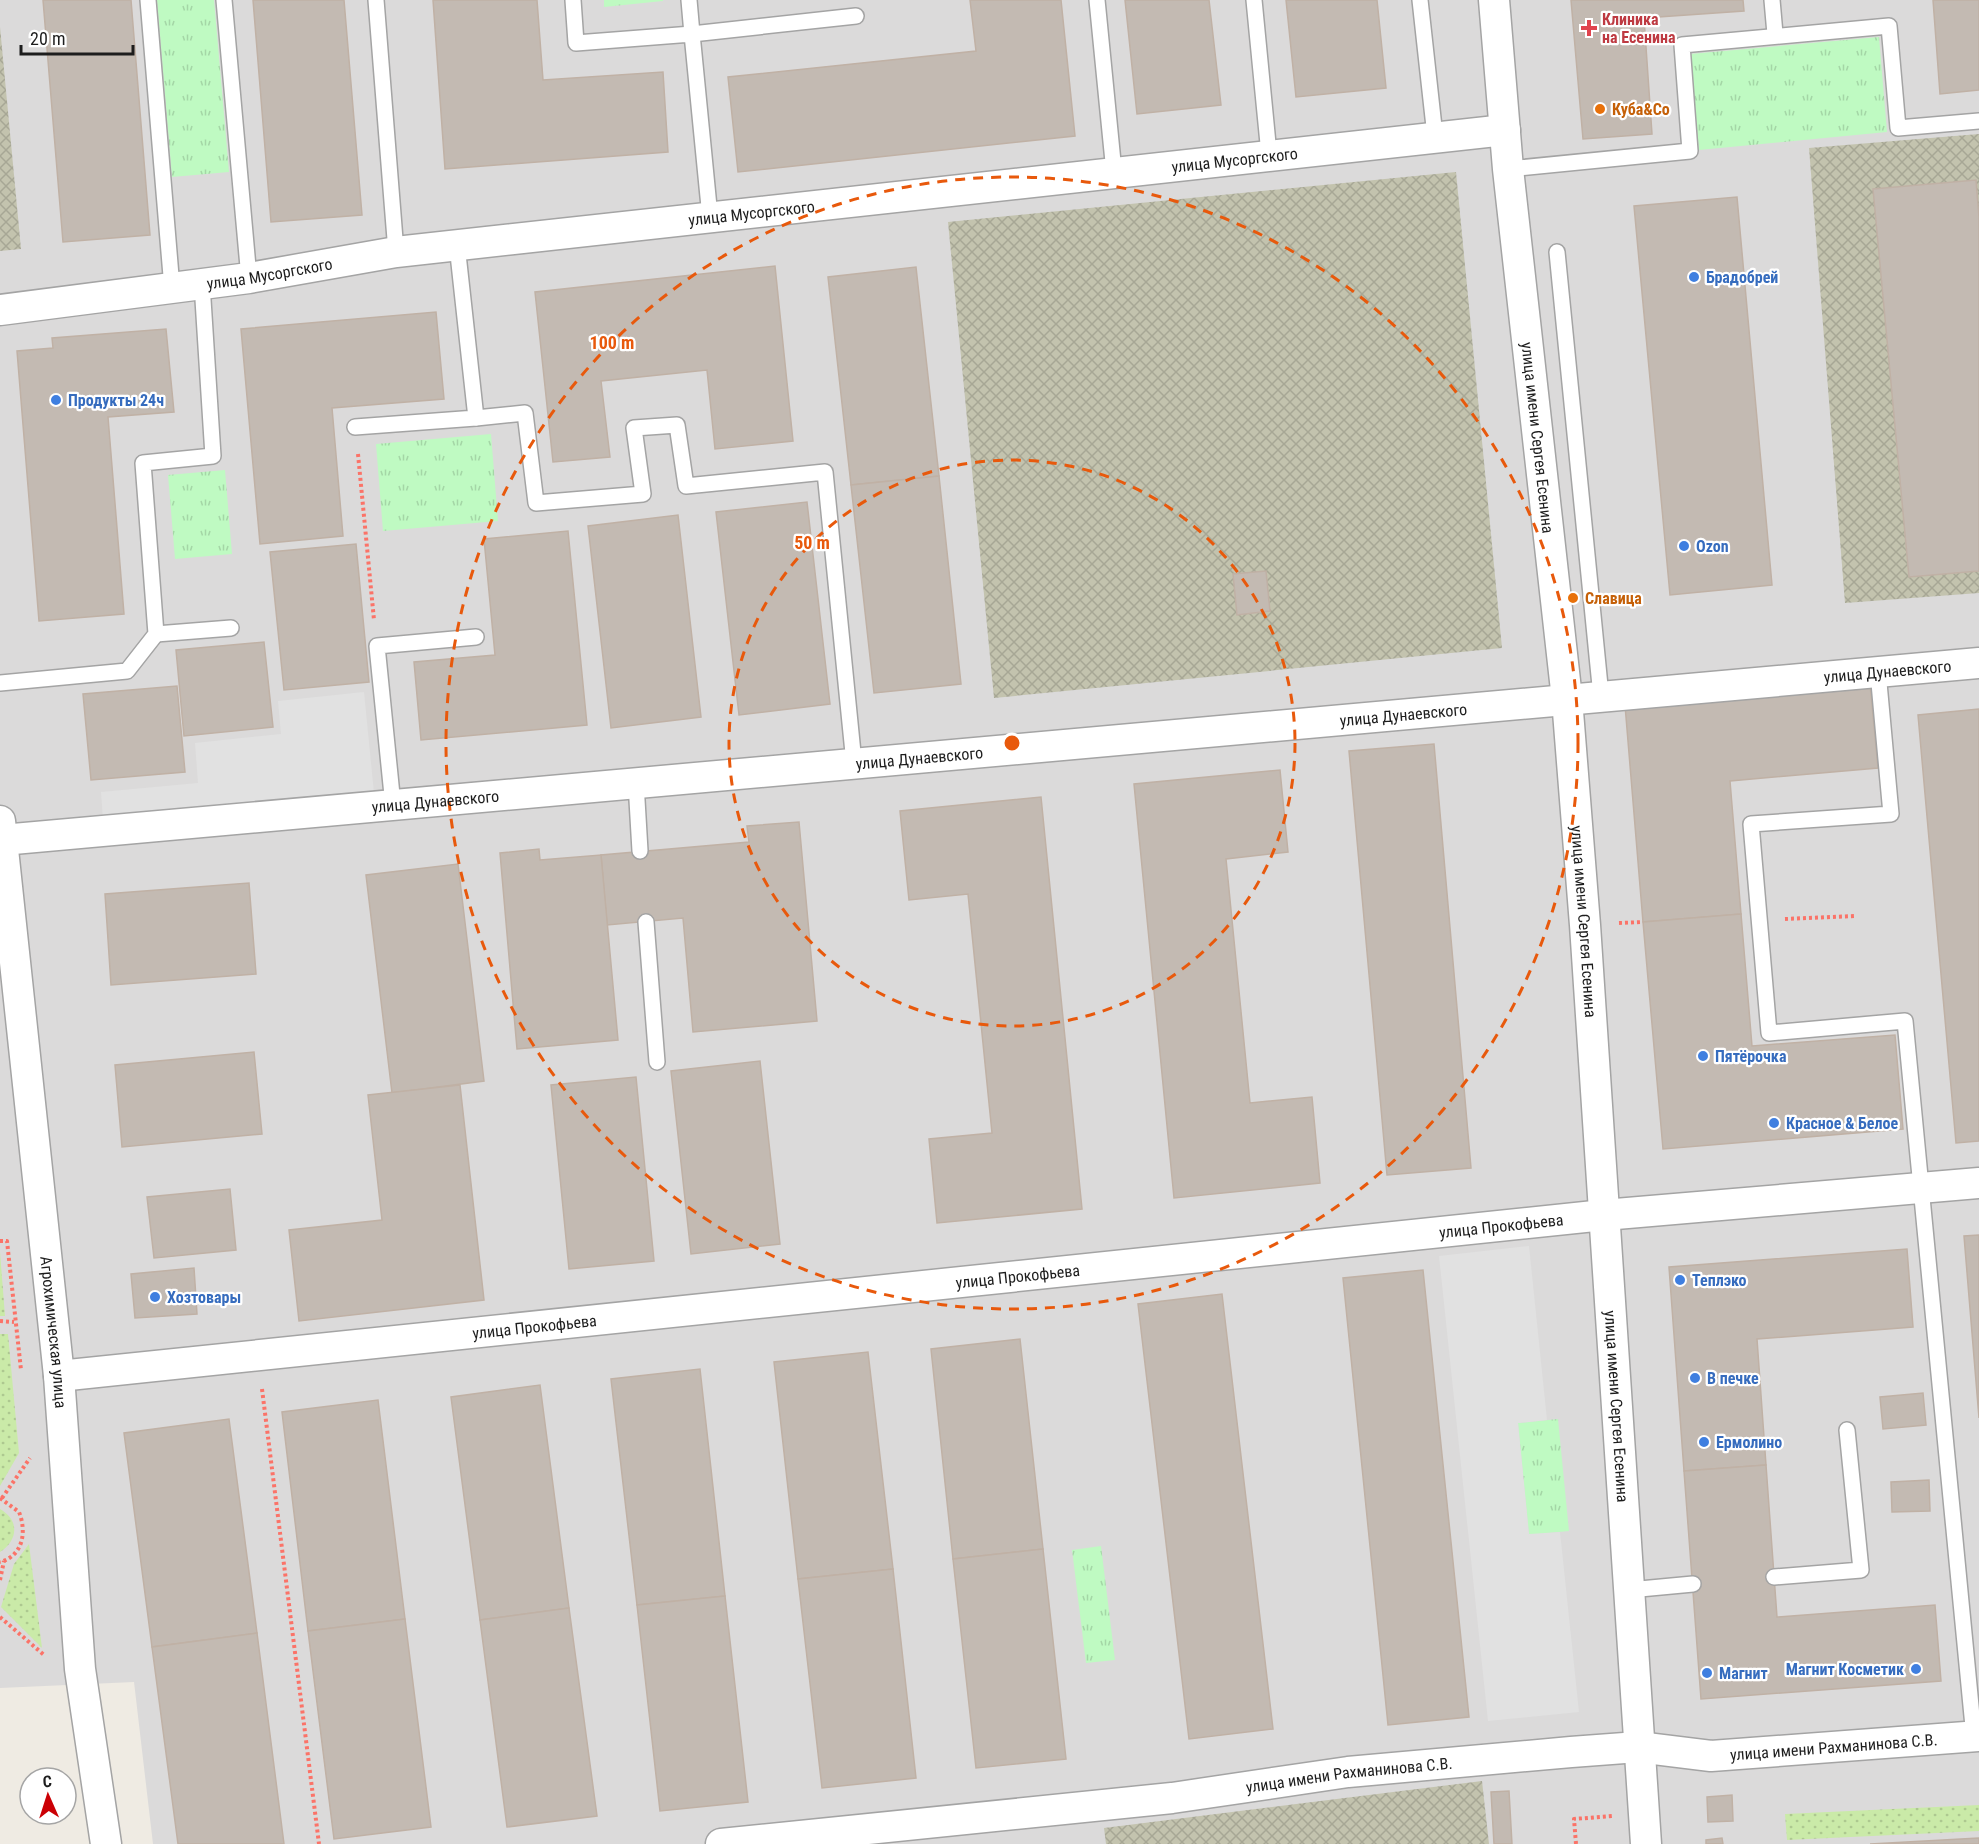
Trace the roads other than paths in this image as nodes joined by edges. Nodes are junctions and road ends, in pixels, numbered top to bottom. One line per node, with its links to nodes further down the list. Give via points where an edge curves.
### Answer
1 (148, 0): 26 (lane)
2 (224, 0): 24 (lane)
3 (376, 0): 22 (lane)
4 (573, 0): 12 (lane, via 576,43)
5 (689, 0): 12 (lane)
6 (1097, 0): 19 (lane)
7 (1254, 0): 17 (lane)
8 (1420, 0): 16 (lane)
9 (1494, 0): 15 (street, улица имени Сергея Есенина)
10 (1772, 0): 13 (lane)
11 (856, 16): 12 (lane)
12 (692, 34): 20 (lane)
13 (1775, 34): 14 (lane, via 1889,26 1898,128); 18 (lane, via 1682,45 1690,151)
14 (1979, 121)
15 (1505, 130): 16 (street, улица Мусоргского); 18 (street, улица имени Сергея Есенина)
16 (1434, 136): 17 (street, улица Мусоргского)
17 (1269, 154): 19 (street, улица Мусоргского)
18 (1509, 169): 37 (street, улица имени Сергея Есенина)
19 (1114, 172): 20 (street, улица Мусоргского)
20 (710, 217): 21 (street, улица Мусоргского)
21 (457, 246): 22 (street, улица Мусоргского); 28 (lane)
22 (396, 252): 24 (street, улица Мусоргского)
23 (1557, 252): 36 (lane)
24 (249, 278): 25 (street, улица Мусоргского)
25 (202, 284): 26 (street, улица Мусоргского); 31 (lane, via 213,456 143,463)
26 (172, 288): 27 (street, улица Мусоргского)
27 (0, 310)
28 (476, 418): 29 (lane); 38 (lane, via 525,413 536,503 643,494 634,428 677,425 686,486 825,472)
29 (355, 426)
30 (231, 628): 31 (lane)
31 (156, 634): 35 (lane, via 127,671)
32 (476, 637): 40 (lane, via 377,646)
33 (1979, 663): 34 (street, улица Дунаевского)
34 (1878, 672): 36 (street, улица Дунаевского); 46 (lane, via 1891,814 1751,824 1769,1033 1905,1022)
35 (0, 683)
36 (1601, 696): 37 (street, улица Дунаевского)
37 (1567, 699): 38 (street, улица Дунаевского); 47 (street, улица имени Сергея Есенина)
38 (854, 763): 39 (street, улица Дунаевского)
39 (636, 783): 40 (street, улица Дунаевского); 42 (lane)
40 (393, 805): 41 (street, улица Дунаевского)
41 (1, 830): 48 (street, Агрохимическая улица)
42 (640, 851)
43 (646, 922): 44 (lane)
44 (657, 1062)
45 (1979, 1183): 46 (street, улица Прокофьева)
46 (1920, 1188): 47 (street, улица Прокофьева); 53 (lane)
47 (1604, 1215): 48 (street, улица Прокофьева); 52 (street, улица имени Сергея Есенина)
48 (59, 1376): 55 (street, Агрохимическая улица, via 80,1669)
49 (1847, 1430): 50 (lane, via 1861,1570)
50 (1774, 1577)
51 (1693, 1584): 52 (lane)
52 (1629, 1590): 54 (street, улица имени Сергея Есенина)
53 (1976, 1737): 54 (street, улица имени Рахманинова С.В., via 1711,1756)
54 (1638, 1747): 56 (street, улица имени Рахманинова С.В., via 1348,1772 1172,1798); 57 (street, улица имени Сергея Есенина)
55 (106, 1844)
56 (721, 1844)
57 (1646, 1844)

